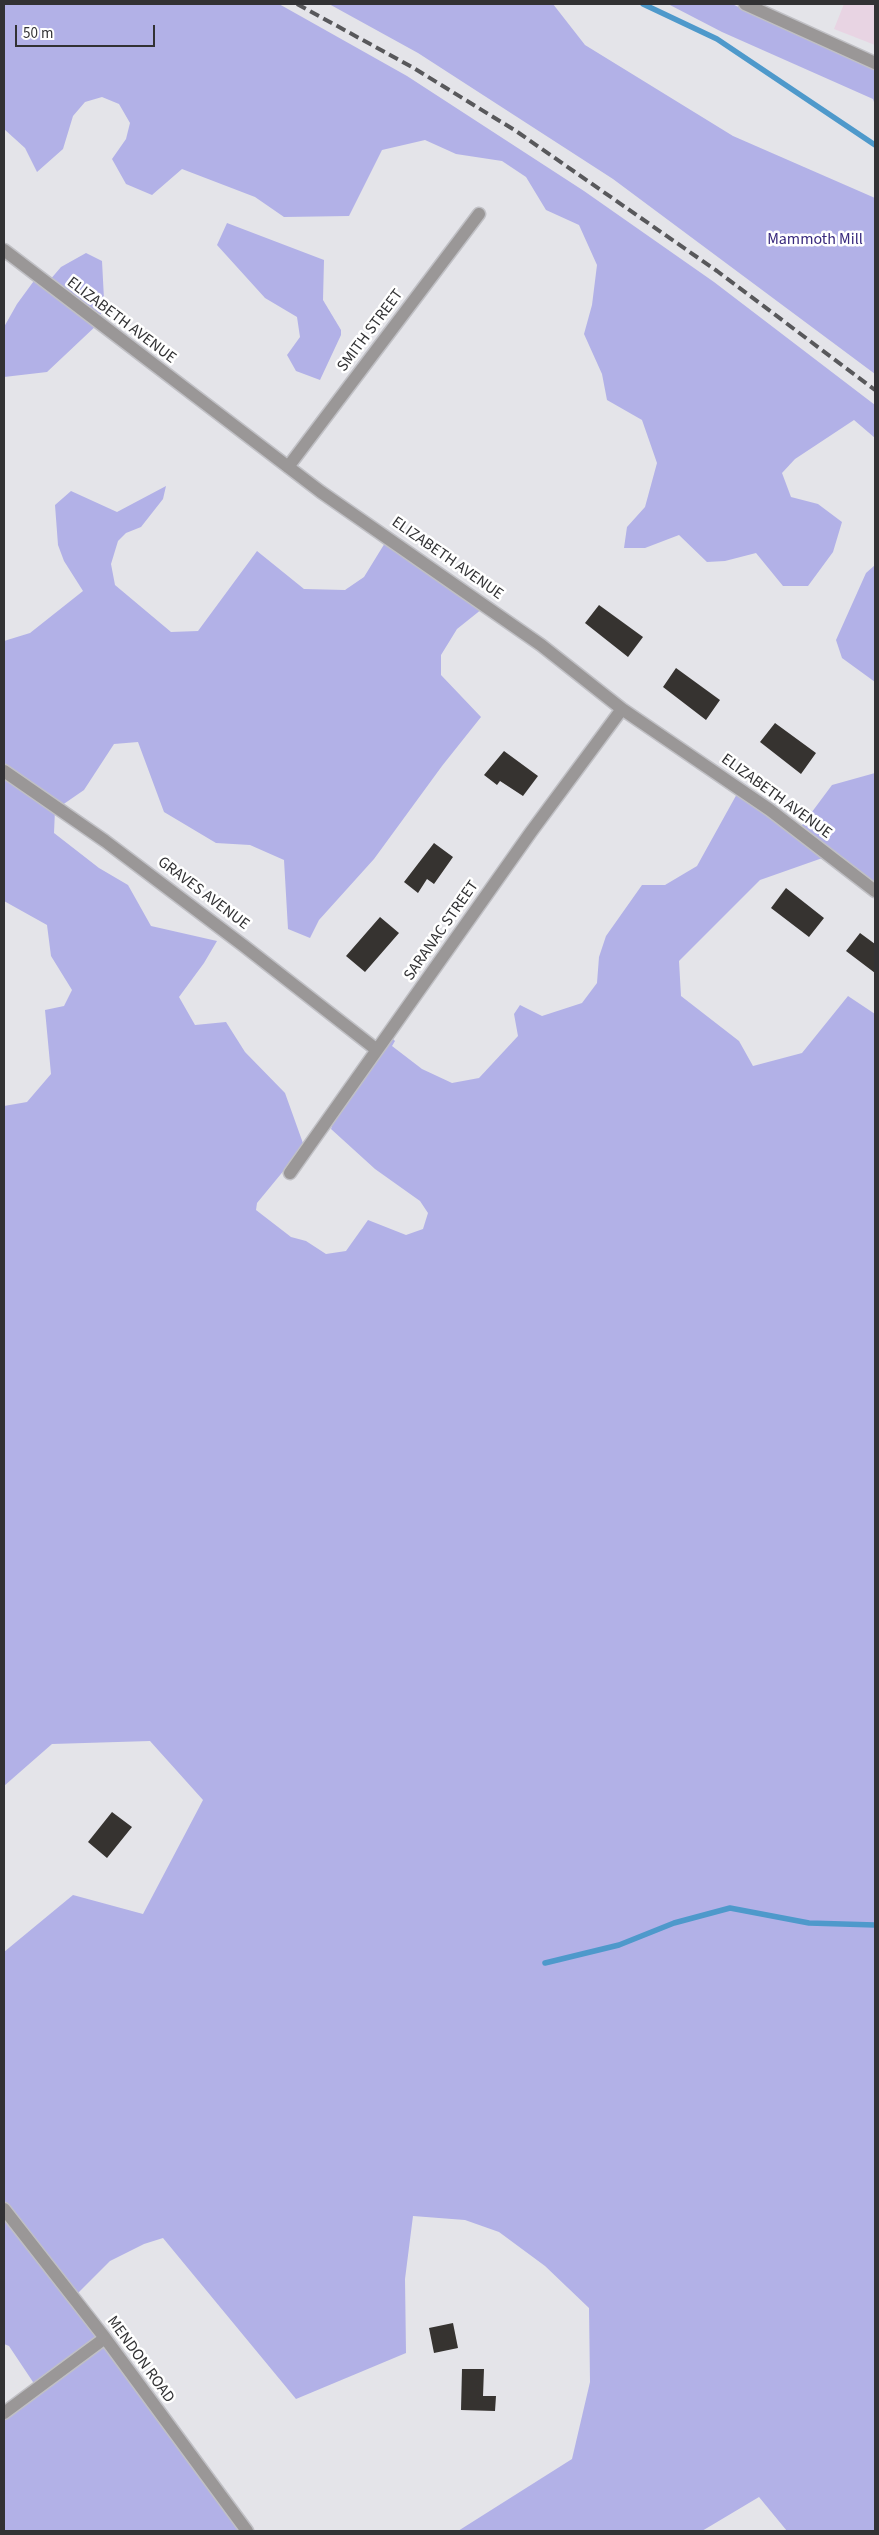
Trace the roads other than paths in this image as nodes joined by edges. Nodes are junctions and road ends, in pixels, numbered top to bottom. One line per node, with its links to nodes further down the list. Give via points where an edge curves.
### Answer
1 (753, 5): 2 (street)
2 (875, 63)
3 (479, 214): 5 (street, SMITH STREET)
4 (4, 250): 5 (street, ELIZABETH AVENUE)
5 (288, 467): 6 (street, ELIZABETH AVENUE, via 541,645)
6 (622, 709): 8 (street, ELIZABETH AVENUE, via 770,810); 9 (street, SARANAC STREET)
7 (4, 771): 9 (street, GRAVES AVENUE, via 112,847)
8 (875, 891)
9 (377, 1050): 10 (street, SARANAC STREET)
10 (290, 1173)
11 (4, 2209): 12 (street, MENDON ROAD)
12 (105, 2338): 13 (street); 14 (street, MENDON ROAD)
13 (4, 2413)
14 (247, 2531)

